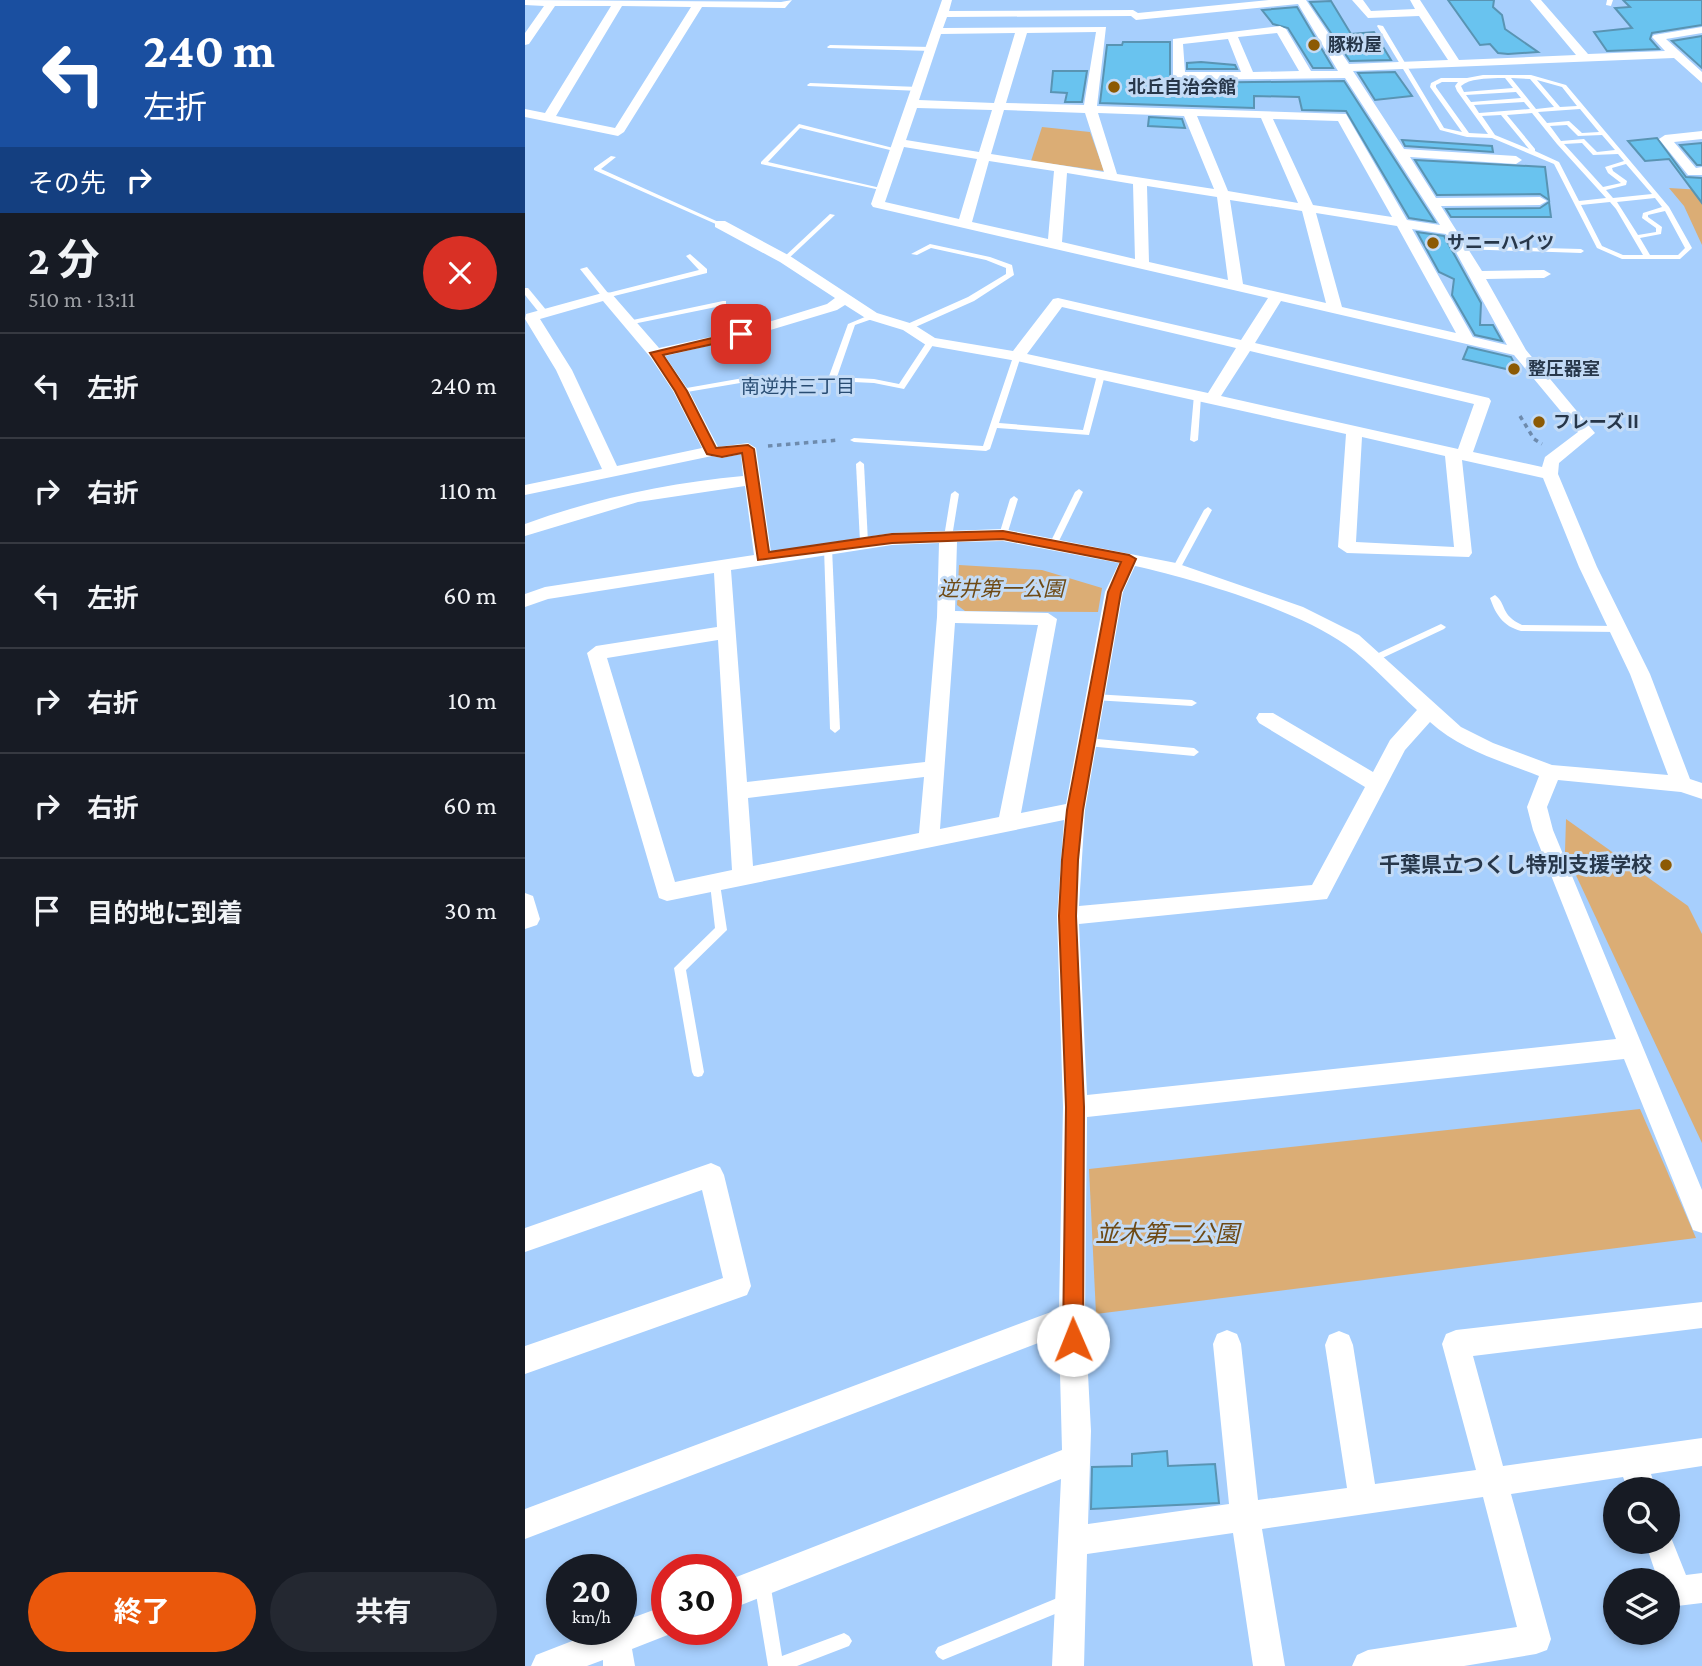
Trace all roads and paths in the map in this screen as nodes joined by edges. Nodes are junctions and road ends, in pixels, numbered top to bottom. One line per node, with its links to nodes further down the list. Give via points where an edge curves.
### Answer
1 (787, 0): 12 (street, via 785,5)
2 (947, 0): 14 (street)
3 (1159, 0): 15 (street)
4 (1301, 0): 15 (street); 27 (street)
5 (1357, 0): 13 (street, via 1369,17)
6 (1415, 0): 13 (street)
7 (1535, 0): 25 (street)
8 (552, 1): 9 (street); 10 (street); 21 (street)
9 (525, 2)
10 (619, 2): 11 (street); 51 (street)
11 (684, 3): 12 (street)
12 (698, 5): 51 (street, via 618,132)
13 (1423, 12): 26 (street)
14 (942, 14): 15 (street); 19 (street)
15 (1164, 14)
16 (1380, 26): 55 (lane, via 1442,129)
17 (1022, 30): 19 (street); 41 (street); 43 (street, via 1102,29)
18 (1702, 30): 24 (street, via 1658,37)
19 (938, 31): 23 (street)
20 (1231, 33): 28 (street, via 1280,29); 29 (street); 29 (street, via 1177,41 1179,76)
21 (525, 41)
22 (830, 47): 23 (lane)
23 (932, 49): 35 (street)
24 (1675, 54): 25 (street); 32 (street)
25 (1585, 58): 26 (street)
26 (1456, 64): 27 (street)
27 (1344, 71): 28 (street); 53 (street)
28 (1307, 74): 29 (street)
29 (1248, 75)
30 (1531, 77): 31 (lane); 42 (lane, via 1553,79 1565,86); 44 (lane)
31 (1508, 78): 33 (lane); 36 (lane)
32 (1702, 79)
33 (1467, 80): 37 (lane, via 1458,86); 55 (lane, via 1433,84)
34 (810, 85): 35 (lane)
35 (919, 89): 39 (street)
36 (1517, 90): 37 (lane); 38 (lane)
37 (1462, 94): 40 (lane)
38 (1525, 100): 40 (lane); 45 (lane)
39 (914, 104): 41 (street); 59 (street)
40 (1469, 104): 50 (lane)
41 (1001, 107): 43 (street); 63 (street)
42 (1582, 107): 44 (lane); 54 (lane)
43 (1090, 109): 47 (street); 69 (street)
44 (1559, 109): 45 (lane)
45 (1534, 111): 48 (lane); 52 (lane)
46 (525, 113): 51 (street)
47 (1189, 113): 49 (street); 73 (street)
48 (1503, 113): 50 (lane); 62 (lane)
49 (1265, 114): 53 (street, via 1342,117); 80 (street)
50 (1477, 115): 57 (lane)
51 (548, 118)
52 (1545, 125): 54 (lane, via 1569,122 1580,135); 58 (lane)
53 (1367, 130): 61 (street); 82 (street)
54 (1604, 134): 60 (lane)
55 (1467, 135): 57 (lane)
56 (1702, 135): 68 (street, via 1665,139 1693,172)
57 (1493, 136): 62 (lane)
58 (1559, 143): 60 (lane, via 1584,141 1595,154); 71 (lane)
59 (899, 147): 63 (street); 72 (street); 72 (lane, via 799,127 763,163)
60 (1620, 152): 66 (lane)
61 (1400, 153): 65 (street); 77 (street)
62 (1534, 153): 78 (lane, via 1557,163)
63 (984, 156): 67 (street); 84 (street)
64 (613, 157): 83 (lane, via 596,169)
65 (1516, 160)
66 (1628, 162): 71 (lane, via 1608,167 1625,184); 74 (lane)
67 (1061, 169): 69 (street); 87 (street)
68 (1702, 171)
69 (1112, 177): 70 (street)
70 (1140, 181): 73 (street); 94 (street)
71 (1603, 189): 75 (lane)
72 (883, 190): 84 (street, via 879,204)
73 (1223, 195): 80 (street); 98 (street)
74 (1657, 196): 75 (lane); 79 (lane)
75 (1613, 200): 78 (lane); 86 (lane)
76 (1540, 201): 77 (street)
77 (1433, 202): 85 (street)
78 (1577, 203): 92 (lane, via 1599,247 1622,257)
79 (1667, 208): 86 (lane, via 1645,214 1659,227 1659,233); 92 (lane, via 1689,248 1679,257)
80 (1308, 209): 82 (street); 104 (street)
81 (832, 215): 93 (lane)
82 (1401, 223): 85 (street); 109 (street)
83 (720, 224): 93 (street)
84 (964, 224): 87 (street)
85 (1451, 230): 88 (street)
86 (1636, 237): 92 (lane)
87 (1055, 244): 94 (street)
88 (1462, 248): 89 (lane); 97 (street)
89 (1581, 251)
90 (915, 254): 108 (lane, via 930,246 988,258 1009,267 1010,275 971,299)
91 (690, 256): 100 (lane, via 704,271)
92 (1648, 257)
93 (785, 259): 102 (street)
94 (1142, 265): 98 (street)
95 (584, 269): 100 (lane)
96 (1544, 274): 97 (street)
97 (1478, 275): 112 (street)
98 (1236, 287): 101 (street)
99 (525, 290): 105 (lane)
100 (606, 296): 105 (street); 107 (street)
101 (1276, 297): 104 (street); 111 (street)
102 (843, 299): 106 (street); 113 (street, via 832,307 745,333)
103 (723, 303): 107 (lane)
104 (1335, 309): 109 (street)
105 (533, 316): 129 (street)
106 (872, 316): 108 (street); 110 (lane, via 852,324 832,379 901,387)
107 (628, 323): 113 (street)
108 (908, 327): 110 (street)
109 (1468, 341): 112 (street)
110 (931, 342): 114 (street)
111 (1243, 345): 114 (street, via 1058,302); 118 (street); 127 (street, via 1483,401)
112 (1519, 352): 130 (street, via 1587,433 1551,461)
113 (656, 353): 117 (street)
114 (1017, 356): 115 (street); 120 (lane)
115 (1101, 375): 118 (street); 120 (lane, via 1086,433)
116 (749, 379): 117 (lane)
117 (681, 391): 126 (street)
118 (1205, 398): 121 (street); 124 (lane)
119 (1520, 416): 122 (path)
120 (995, 425): 123 (lane, via 986,449)
121 (1354, 431): 127 (street); 127 (street, via 1347,547 1463,553)
122 (1534, 439)
123 (854, 440): 125 (path, via 817,439)
124 (1194, 440)
125 (748, 449): 126 (street); 131 (street)
126 (712, 451): 129 (street)
127 (1459, 454): 130 (street)
128 (860, 464): 140 (lane)
129 (611, 471): 132 (street)
130 (1550, 474): 151 (street)
131 (754, 480): 137 (street, via 703,485 561,515); 143 (street)
132 (525, 490)
133 (1079, 492): 141 (lane)
134 (955, 494): 139 (lane)
135 (1014, 499): 138 (lane)
136 (1208, 510): 146 (lane)
137 (525, 530)
138 (1003, 535): 139 (street); 141 (street)
139 (948, 537): 140 (street); 149 (street)
140 (864, 542): 142 (street)
141 (1055, 543): 144 (street)
142 (828, 548): 143 (street); 158 (lane)
143 (763, 557): 145 (street)
144 (1129, 559): 146 (street); 154 (street, via 1114,592)
145 (722, 565): 148 (street, via 545,593); 152 (street)
146 (1176, 569): 153 (street, via 1297,611 1352,640)
147 (1495, 598): 151 (lane, via 1508,624 1521,628)
148 (525, 601)
149 (946, 617): 161 (street); 168 (street, via 1048,620)
150 (1441, 626): 153 (lane)
151 (1618, 629): 164 (street)
152 (726, 632): 165 (street); 171 (street, via 596,653 667,892)
153 (1373, 659): 156 (street)
154 (1094, 697): 155 (lane); 159 (street)
155 (1192, 704)
156 (1430, 709): 162 (street, via 1454,732); 163 (street, via 1397,745)
157 (1266, 718): 163 (street)
158 (835, 729)
159 (1087, 742): 160 (lane); 167 (street)
160 (1194, 752)
161 (935, 768): 165 (street); 169 (street)
162 (1551, 772): 164 (street); 175 (street, via 1537,807 1543,830)
163 (1376, 784): 173 (street, via 1319,892)
164 (1682, 784): 166 (street)
165 (738, 791): 170 (street)
166 (1702, 791)
167 (1075, 810): 168 (street); 173 (street)
168 (1008, 824): 169 (street)
169 (929, 841): 170 (street)
170 (743, 878): 171 (street)
171 (715, 884): 176 (lane, via 721,930 680,968)
172 (525, 902): 174 (street, via 529,919)
173 (1067, 916): 177 (street)
174 (525, 920)
175 (1633, 1048): 177 (street); 178 (street)
176 (698, 1072)
177 (1075, 1107): 181 (street)
178 (1702, 1221)
179 (525, 1240): 184 (street, via 711,1175 737,1286)
180 (1702, 1315): 189 (street, via 1456,1344)
181 (1072, 1317): 186 (street, via 1077,1431); 192 (street)
182 (1227, 1344): 191 (street)
183 (1339, 1345): 190 (street)
184 (525, 1360)
185 (1702, 1452): 187 (street)
186 (1073, 1460): 193 (street); 195 (street)
187 (1632, 1462): 188 (street); 189 (street)
188 (1638, 1477)
189 (1492, 1482): 190 (street); 207 (street, via 1536,1639)
190 (1363, 1500): 191 (street)
191 (1245, 1517): 193 (street); 206 (street)
192 (525, 1524)
193 (1075, 1541): 198 (street)
194 (1664, 1554): 196 (street, via 1677,1591)
195 (762, 1582): 197 (street); 204 (lane)
196 (1702, 1588)
197 (742, 1590)
198 (1073, 1600): 201 (lane); 205 (street)
199 (651, 1631): 202 (street)
200 (844, 1641): 204 (lane)
201 (943, 1652)
202 (618, 1653): 203 (street)
203 (547, 1666)
204 (776, 1666)
205 (1068, 1666)
206 (1269, 1666)
207 (1369, 1666)

